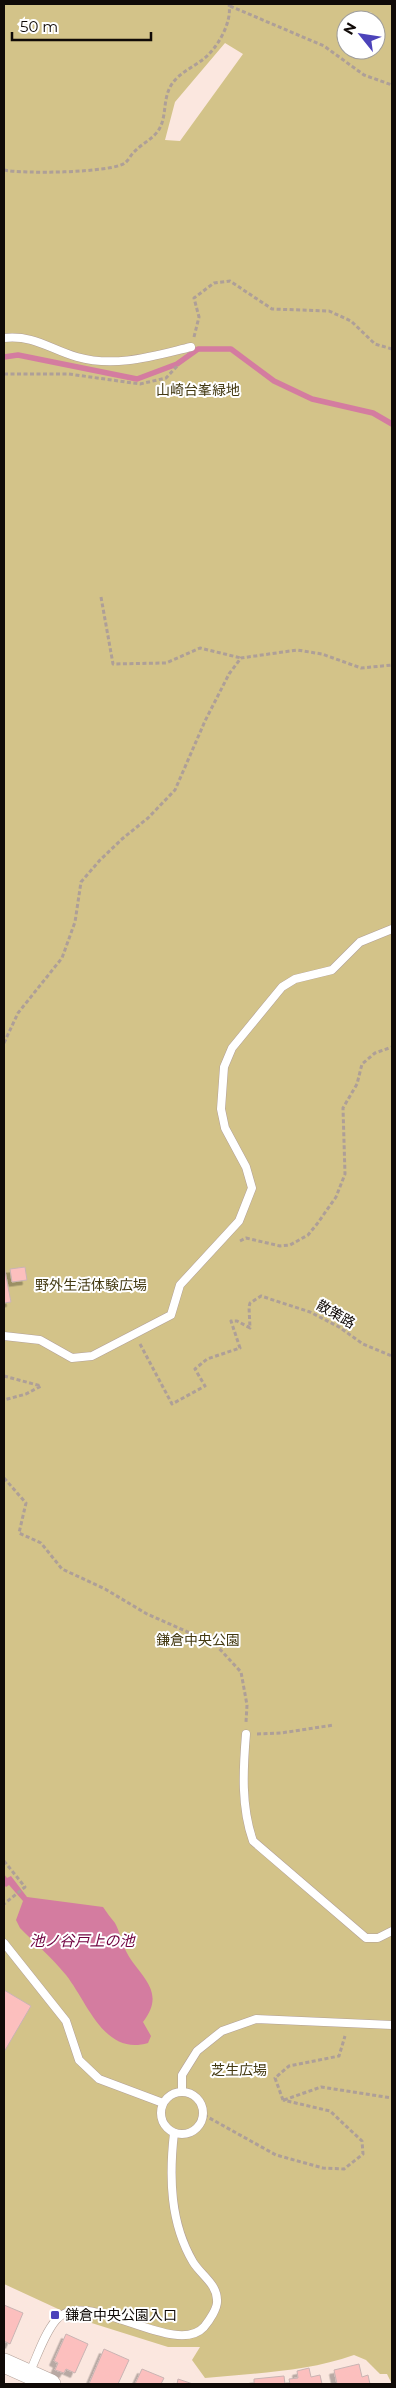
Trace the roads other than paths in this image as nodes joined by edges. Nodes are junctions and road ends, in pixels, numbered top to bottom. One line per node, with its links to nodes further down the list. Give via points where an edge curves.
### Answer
1 (4, 338): 2 (lane, via 22,336 78,357 115,362 144,359)
2 (191, 347)
3 (392, 929): 4 (lane, via 360,942 332,970 295,979 282,987 232,1048 224,1067 220,1109 224,1128 246,1167 252,1188 240,1221 180,1286 170,1315 92,1356 72,1358 40,1340)
4 (4, 1336)
5 (246, 1734): 6 (lane, via 243,1782 247,1823 253,1841 366,1938 378,1938)
6 (392, 1931)
7 (4, 1943): 10 (lane, via 66,2021 79,2060 99,2079)
8 (392, 2025): 9 (lane, via 256,2019 222,2031 197,2051 182,2075)
9 (182, 2091): 10 (lane); 11 (lane, via 195,2096 204,2115 193,2132)
10 (163, 2103): 11 (lane, via 161,2117)
11 (174, 2133): 13 (lane, via 170,2168 172,2202 181,2235 194,2263 214,2286 218,2301 211,2317 202,2329 186,2335 170,2334 80,2308 57,2318)
12 (4, 2363): 13 (street)
13 (29, 2374): 14 (street)
14 (51, 2384)

